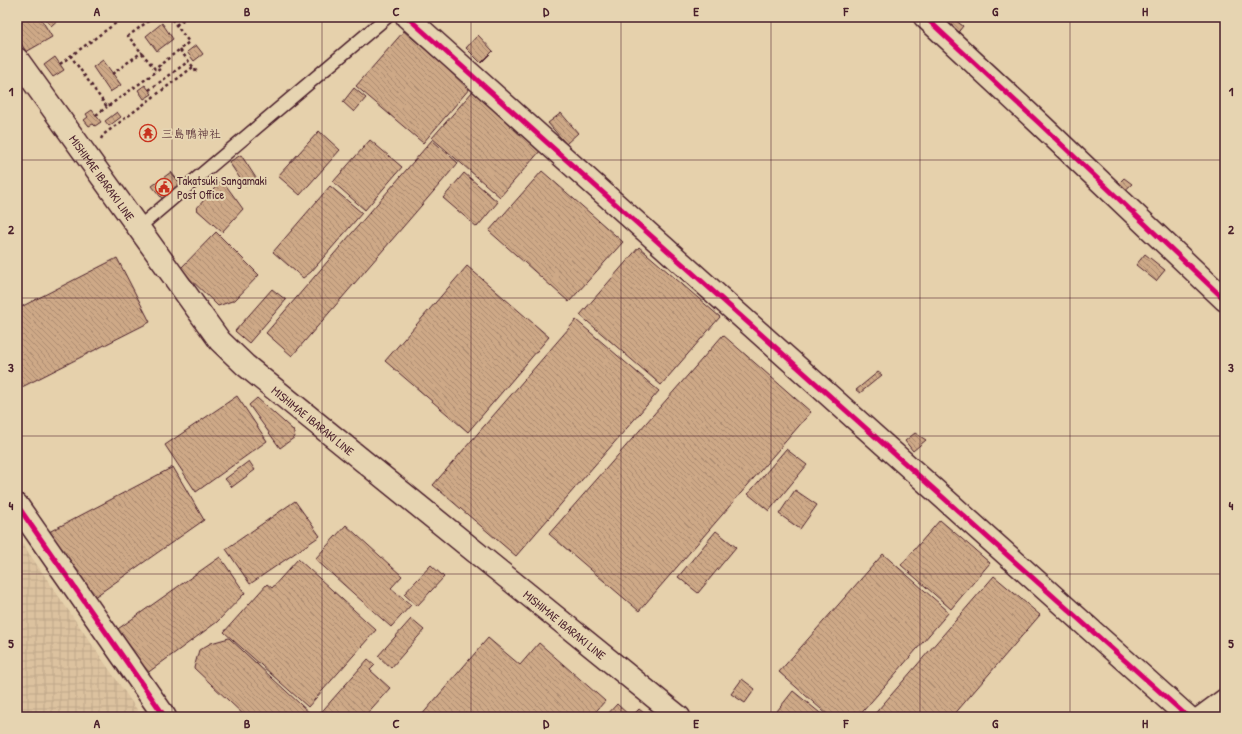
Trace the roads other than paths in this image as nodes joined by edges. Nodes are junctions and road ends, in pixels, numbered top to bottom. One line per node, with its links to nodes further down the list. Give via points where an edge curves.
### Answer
1 (386, 17): 5 (lane)
2 (407, 17): 11 (street)
3 (925, 17): 6 (street)
4 (17, 59): 5 (street, MISHIMAE IBARAKI LINE)
5 (138, 228): 10 (street, MISHIMAE IBARAKI LINE, via 220,341 245,365)
6 (1225, 300)
7 (17, 505): 9 (street)
8 (1225, 700): 12 (street)
9 (165, 717)
10 (679, 717)
11 (1188, 717)
12 (1202, 717)

